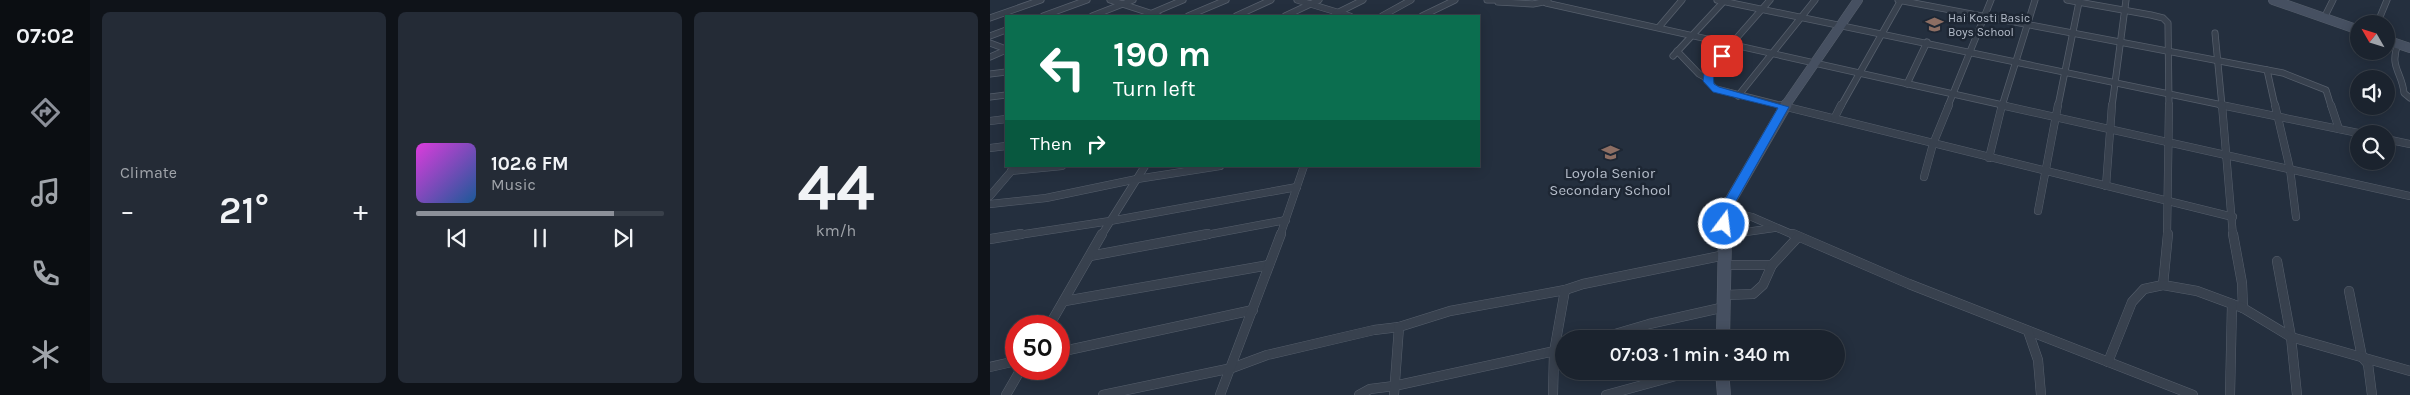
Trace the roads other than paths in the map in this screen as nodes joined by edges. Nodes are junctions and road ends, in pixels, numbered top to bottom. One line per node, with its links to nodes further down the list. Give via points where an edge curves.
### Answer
1 (1041, 0): 52 (street)
2 (1087, 0): 39 (street)
3 (1110, 0): 32 (street)
4 (1134, 0): 32 (street)
5 (1183, 0): 38 (street)
6 (1226, 0): 43 (street)
7 (1271, 0): 44 (street)
8 (1297, 0): 33 (street)
9 (1319, 0): 33 (street)
10 (1362, 0): 37 (street)
11 (1411, 0): 48 (street)
12 (1455, 0): 49 (street)
13 (1487, 0): 27 (street)
14 (1682, 0): 57 (street)
15 (1716, 0): 29 (street)
16 (1770, 0): 36 (street)
17 (1815, 0): 53 (street)
18 (1858, 0): 56 (main road)
19 (1900, 0): 34 (street); 60 (street)
20 (1943, 0): 34 (street)
21 (1992, 0): 51 (street)
22 (2035, 0): 55 (street)
23 (2067, 0): 31 (street)
24 (2126, 0): 35 (street)
25 (2333, 0): 54 (street)
26 (2387, 0): 50 (street)
27 (1499, 1): 28 (street)
28 (1548, 1): 57 (street)
29 (1725, 1): 36 (street); 64 (street)
30 (2277, 1): 54 (main road)
31 (2079, 2): 35 (street); 61 (street)
32 (1123, 4): 38 (street); 40 (street)
33 (1311, 4): 37 (street); 45 (street)
34 (1938, 8): 51 (street)
35 (2124, 9): 66 (street); 74 (street, via 2166,20)
36 (1762, 10): 53 (street); 70 (street)
37 (1338, 13): 46 (street); 47 (street)
38 (1150, 14): 41 (street); 42 (street)
39 (1046, 15)
40 (1095, 15)
41 (1146, 15)
42 (1154, 15)
43 (1190, 15)
44 (1238, 15)
45 (1287, 15)
46 (1333, 15)
47 (1346, 15)
48 (1384, 15)
49 (1424, 15)
50 (2381, 15)
51 (1985, 17): 55 (street); 75 (street)
52 (990, 18)
53 (1802, 18): 56 (street); 76 (street)
54 (2324, 18): 58 (main road)
55 (2028, 25): 61 (street); 79 (street)
56 (1840, 26): 60 (street); 80 (main road)
57 (1659, 27): 64 (street)
58 (2350, 27)
59 (1005, 30): 63 (street)
60 (1883, 34): 65 (street); 84 (street)
61 (2074, 34): 66 (street); 83 (street)
62 (2215, 34): 78 (street)
63 (990, 36)
64 (1690, 36): 70 (street); 86 (street, via 1675,53)
65 (1927, 42): 75 (street); 88 (street)
66 (2118, 42): 74 (street); 87 (street)
67 (990, 43): 72 (street)
68 (2395, 43): 69 (main road)
69 (2398, 44): 71 (main road); 94 (street, via 2394,70)
70 (1731, 46): 76 (street); 86 (street, via 1713,66)
71 (2410, 48)
72 (1005, 50)
73 (1005, 50): 77 (street)
74 (2167, 50): 78 (street); 89 (street)
75 (1970, 52): 79 (street); 91 (street)
76 (1771, 54): 80 (street); 92 (street)
77 (990, 57)
78 (2218, 60): 81 (street); 95 (street)
79 (2016, 62): 83 (street); 96 (street)
80 (1814, 63): 84 (street); 97 (main road)
81 (2267, 70): 99 (street); 104 (street, via 2299,78 2326,90)
82 (1005, 72): 85 (street)
83 (2064, 72): 87 (street); 98 (street)
84 (1857, 73): 88 (street); 100 (street)
85 (990, 74)
86 (1708, 78): 92 (street, via 1716,90)
87 (2114, 82): 89 (street); 103 (street)
88 (1907, 84): 91 (street)
89 (2167, 92): 95 (street); 107 (street)
90 (1005, 94): 93 (street)
91 (1954, 95): 96 (street); 110 (street)
92 (1738, 96): 97 (street)
93 (990, 97)
94 (2410, 98)
95 (2222, 104): 99 (street); 114 (street)
96 (2002, 106): 98 (street); 115 (street)
97 (1784, 107): 100 (street); 131 (main road)
98 (2056, 116): 103 (street); 122 (street)
99 (2279, 116): 104 (street); 121 (street)
100 (1835, 118): 110 (street)
101 (1005, 119): 102 (street)
102 (990, 121)
103 (2111, 128): 107 (street); 125 (street)
104 (2339, 129): 105 (street)
105 (2350, 131)
106 (2410, 139): 109 (street)
107 (2169, 141): 114 (street); 129 (street)
108 (2395, 141): 109 (street)
109 (2402, 142): 111 (street)
110 (1933, 144): 115 (street); 123 (street)
111 (2410, 144)
112 (1005, 146): 113 (street)
113 (990, 148)
114 (2227, 154): 121 (street); 133 (street)
115 (1989, 158): 122 (street)
116 (1046, 167): 120 (street)
117 (1144, 167): 124 (street)
118 (1214, 167): 124 (street)
119 (1304, 167): 126 (street)
120 (1013, 169): 127 (street)
121 (2290, 169): 128 (street); 134 (street)
122 (2048, 172): 125 (street); 132 (street)
123 (1924, 177)
124 (1138, 179): 130 (street, via 1078,193); 136 (street)
125 (2106, 186): 129 (street)
126 (1297, 187): 135 (street); 136 (street)
127 (990, 196)
128 (2410, 196)
129 (2169, 201): 133 (street); 146 (street)
130 (990, 204)
131 (1725, 210): 137 (street); 138 (main road)
132 (2038, 212)
133 (2233, 217): 153 (street, via 2232,244 2242,283)
134 (2296, 217)
135 (1286, 220): 141 (street); 144 (street)
136 (1110, 221): 140 (street); 141 (street)
137 (1776, 228): 138 (street); 139 (street)
138 (1725, 235): 142 (main road)
139 (1798, 237): 145 (street); 160 (street)
140 (990, 239)
141 (1090, 256): 150 (street)
142 (1725, 260): 145 (street); 147 (street, via 1583,284); 149 (main road)
143 (2278, 261): 161 (street)
144 (1269, 265): 150 (street); 154 (street)
145 (1772, 265): 149 (street, via 1763,285 1752,294)
146 (2163, 285): 151 (street, via 2198,291); 165 (street, via 2144,289 2132,302)
147 (1565, 290): 156 (street, via 1450,311); 157 (street)
148 (2350, 291): 164 (street)
149 (1725, 296): 152 (main road)
150 (1065, 301): 155 (street)
151 (2232, 304): 153 (street); 184 (street)
152 (1725, 307): 158 (street); 159 (main road)
153 (2243, 308): 161 (street)
154 (1253, 310): 162 (street); 168 (street)
155 (1056, 315)
156 (1399, 327): 168 (street, via 1267,355); 174 (street)
157 (1561, 330)
158 (1629, 330)
159 (1724, 330)
160 (2028, 331): 165 (street); 182 (street, via 2038,360)
161 (2291, 337): 164 (street); 185 (street)
162 (1070, 350)
163 (1555, 351): 174 (street)
164 (2362, 356): 169 (street); 186 (street, via 2368,364)
165 (2108, 362): 183 (street)
166 (1005, 364): 167 (street)
167 (990, 367)
168 (1232, 368): 176 (street); 177 (street)
169 (2410, 371)
170 (1015, 380): 175 (street)
171 (1555, 380): 179 (street)
172 (1661, 380): 180 (street)
173 (1723, 380): 181 (main road)
174 (1394, 391): 178 (street, via 1370,389)
175 (1006, 395)
176 (1103, 395)
177 (1220, 395)
178 (1359, 395)
179 (1553, 395)
180 (1606, 395)
181 (1724, 395)
182 (2041, 395)
183 (2192, 395)
184 (2230, 395)
185 (2297, 395)
186 (2372, 395)

